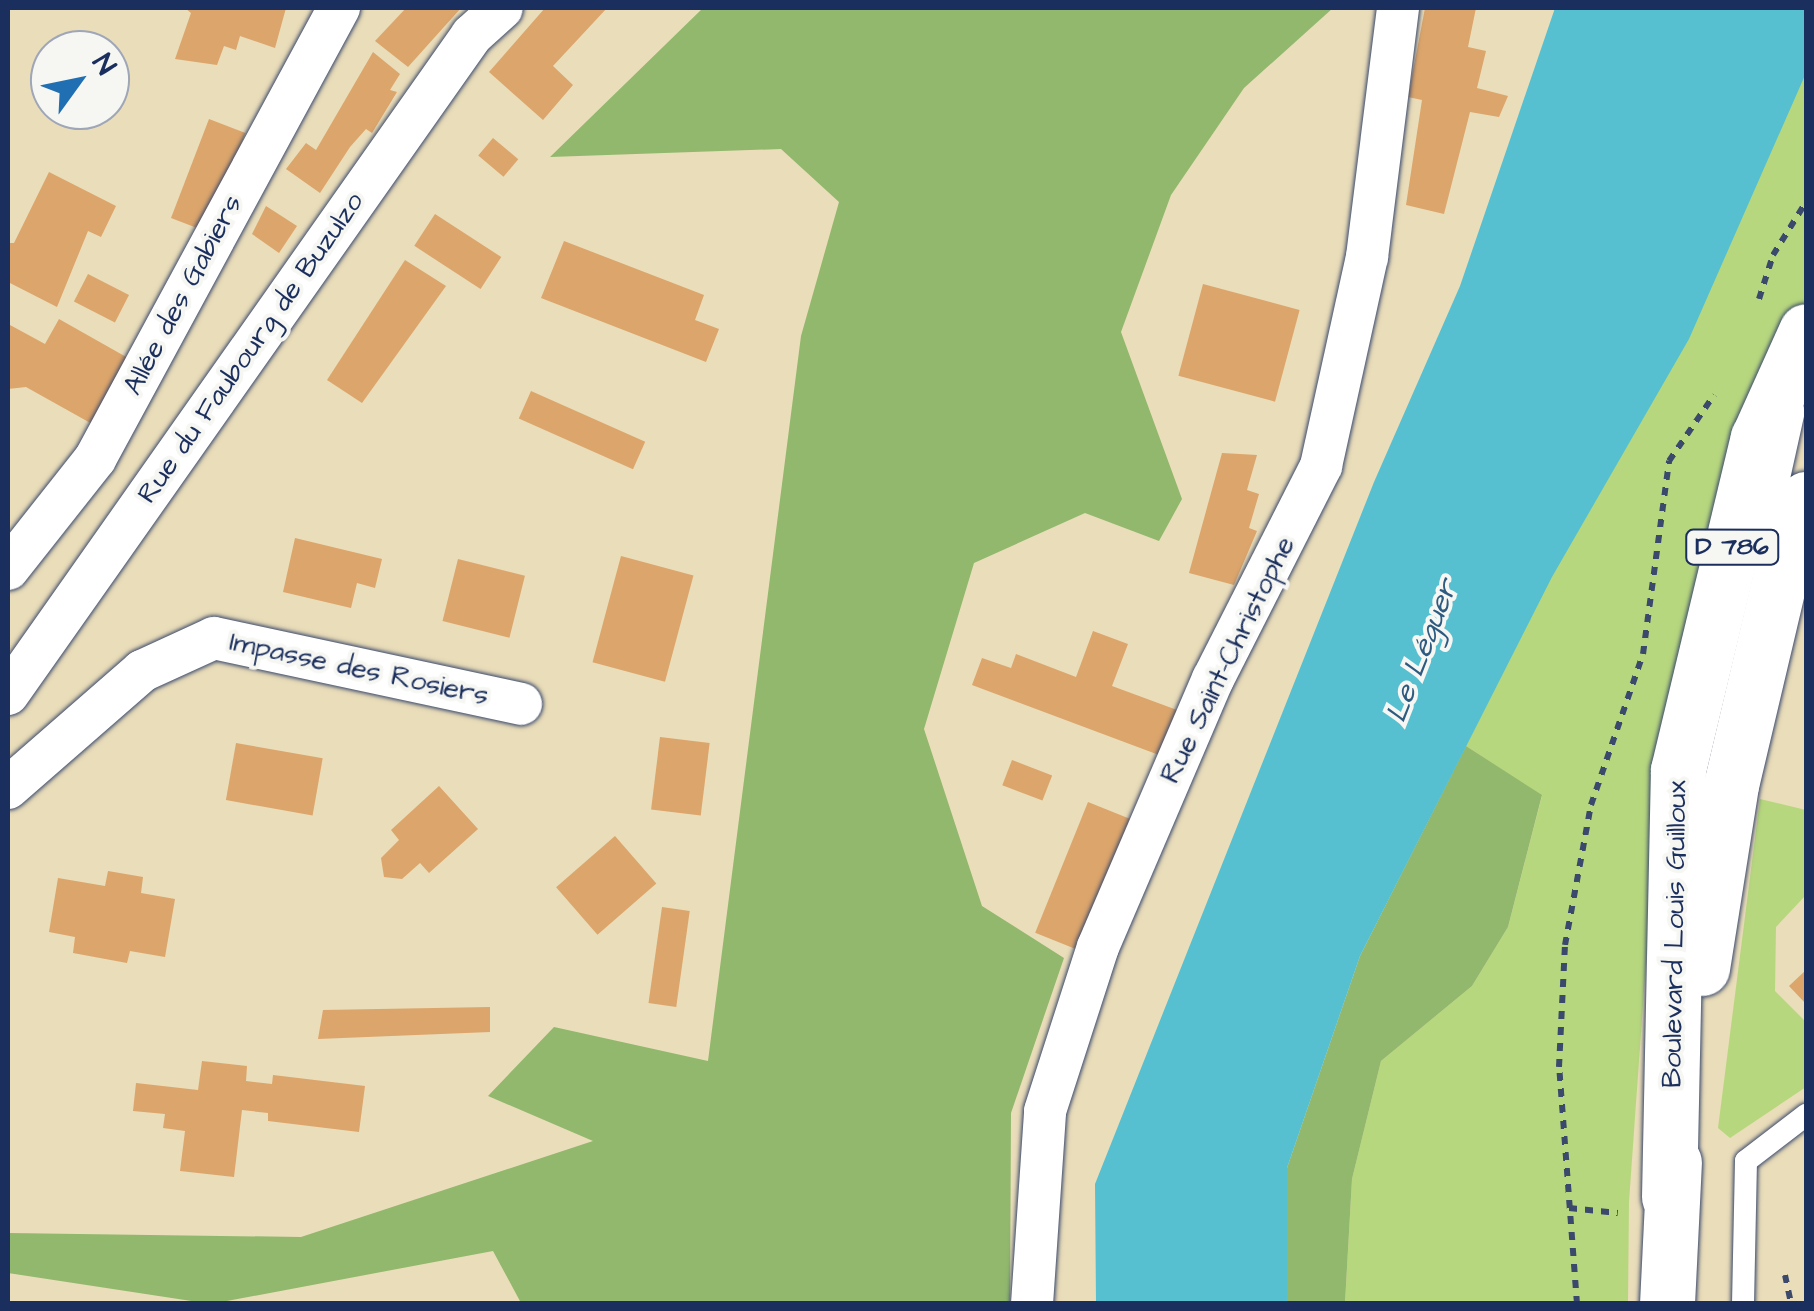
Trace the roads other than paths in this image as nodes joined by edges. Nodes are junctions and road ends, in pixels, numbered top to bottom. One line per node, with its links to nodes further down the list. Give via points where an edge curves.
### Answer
1 (339, 8): 7 (street, Allée des Gabiers, via 95,459)
2 (502, 8): 9 (street, Rue du Faubourg de Buzulzo, via 472,35)
3 (1398, 8): 14 (street, Rue Saint-Christophe, via 1366,257 1321,466 1213,679 1098,946 1045,1111)
4 (1806, 330): 13 (main road, Boulevard Louis Guilloux / D 786, via 1758,438 1678,770)
5 (1806, 354): 8 (lane, via 1764,548)
6 (1806, 499): 8 (main road, Boulevard Louis Guilloux / D 786)
7 (8, 569)
8 (1794, 571): 13 (main road, Boulevard Louis Guilloux / D 786, via 1732,786)
9 (8, 694)
10 (521, 704): 11 (street, Impasse des Rosiers, via 214,638 142,671)
11 (8, 788)
12 (1806, 1115): 16 (lane, via 1746,1161)
13 (1669, 1197): 15 (main road, D 786)
14 (1032, 1304)
15 (1667, 1304)
16 (1742, 1304)

